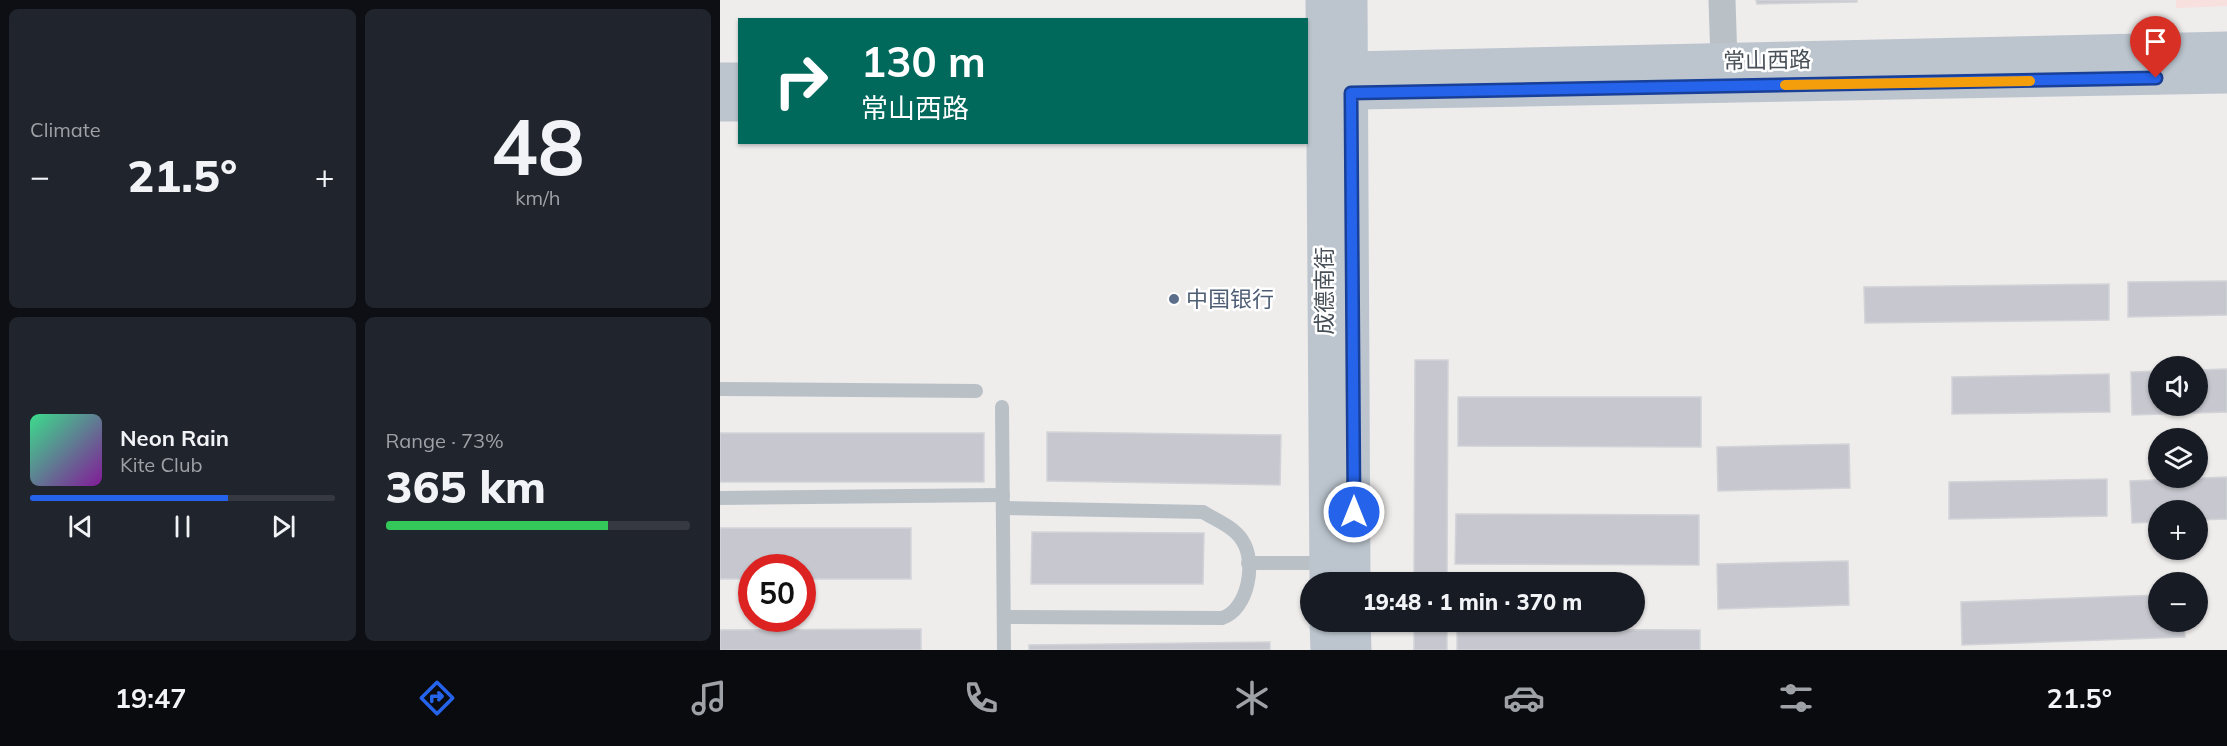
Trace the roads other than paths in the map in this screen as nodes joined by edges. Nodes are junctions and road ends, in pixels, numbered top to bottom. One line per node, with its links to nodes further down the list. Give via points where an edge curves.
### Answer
1 (1322, 0): 9 (main road, 成德南街)
2 (1351, 0): 9 (main road, 成德南街)
3 (1722, 0): 5 (street)
4 (2227, 48): 5 (main road, 常山西路)
5 (1724, 61): 9 (main road, 常山西路)
6 (2227, 77): 9 (main road, 常山西路)
7 (720, 79): 8 (main road)
8 (738, 79)
9 (1327, 81): 19 (main road, 成德南街); 20 (main road, 成德南街)
10 (720, 105): 11 (main road)
11 (738, 105)
12 (720, 389): 13 (lane)
13 (976, 391)
14 (1002, 407): 16 (lane)
15 (720, 498): 16 (lane)
16 (1003, 502): 17 (lane, via 1203,512 1243,541); 21 (lane)
17 (1248, 563): 18 (lane); 21 (lane, via 1248,586 1241,604 1222,618)
18 (1318, 572)
19 (1326, 572)
20 (1353, 572)
21 (1004, 617): 24 (lane)
22 (1326, 632): 25 (main road)
23 (1354, 632): 26 (main road)
24 (1004, 650)
25 (1326, 650)
26 (1355, 650)

